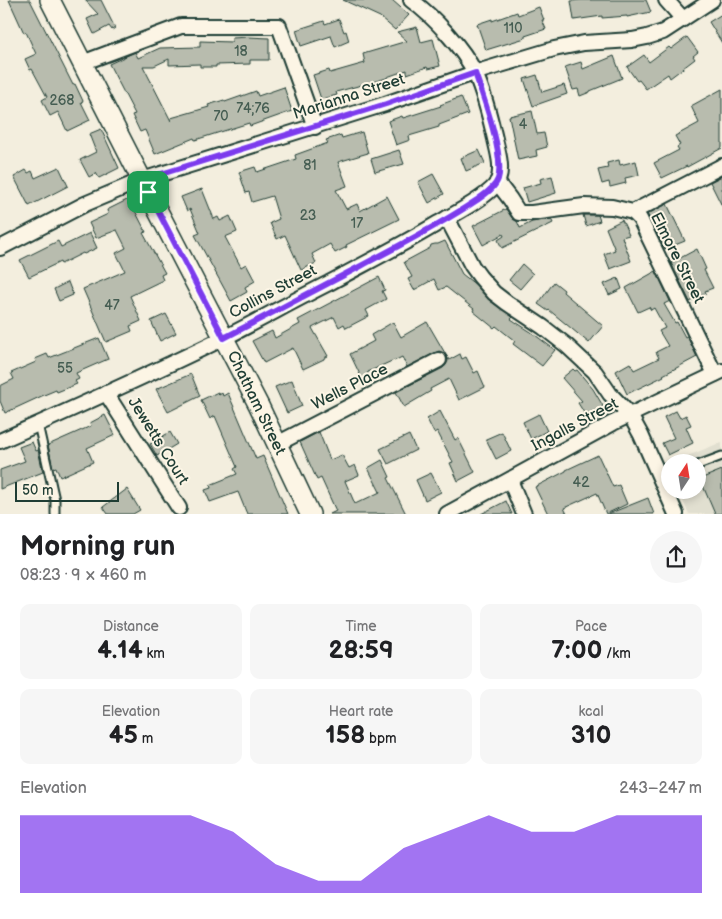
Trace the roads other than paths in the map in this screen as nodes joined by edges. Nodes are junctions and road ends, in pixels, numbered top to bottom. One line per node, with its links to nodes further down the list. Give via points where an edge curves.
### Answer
1 (50, 0): 6 (main road, Chatham Street)
2 (411, 0): 7 (street, via 428,13 463,52)
3 (666, 0): 5 (street)
4 (712, 0): 5 (street, Marianna Street)
5 (682, 19): 7 (street, Marianna Street, via 663,32 647,37 569,45)
6 (82, 62): 8 (street, via 180,26 279,26); 10 (main road, Chatham Street)
7 (475, 73): 8 (street, Marianna Street); 11 (street, via 498,151 500,169)
8 (315, 127): 10 (street, Marianna Street)
9 (722, 166): 12 (street)
10 (142, 180): 14 (street, Marianna Street, via 85,204); 15 (main road, Chatham Street)
11 (497, 182): 12 (street, via 519,213 584,206); 13 (street, Collins Street, via 477,200)
12 (633, 212): 17 (street, Elmore Street, via 640,219)
13 (447, 218): 15 (street, Collins Street); 19 (street, via 472,266 494,293 566,345 595,372)
14 (0, 248)
15 (224, 338): 18 (street, Collins Street); 22 (main road, Chatham Street)
16 (439, 360): 22 (street, Wells Place)
17 (718, 372): 19 (street, Ingalls Street)
18 (106, 393): 20 (street, Collins Street); 28 (street, Jewetts Court)
19 (630, 415): 25 (street); 26 (street, Ingalls Street)
20 (38, 424): 21 (street, Collins Street); 29 (lane, via 55,500)
21 (0, 441)
22 (277, 444): 30 (main road, Chatham Street)
23 (722, 456): 24 (lane)
24 (706, 462)
25 (661, 470)
26 (510, 480): 31 (street, Ingalls Street); 32 (street)
27 (672, 499): 33 (street)
28 (179, 508)
29 (55, 514)
30 (310, 514)
31 (447, 514)
32 (524, 514)
33 (676, 514)

